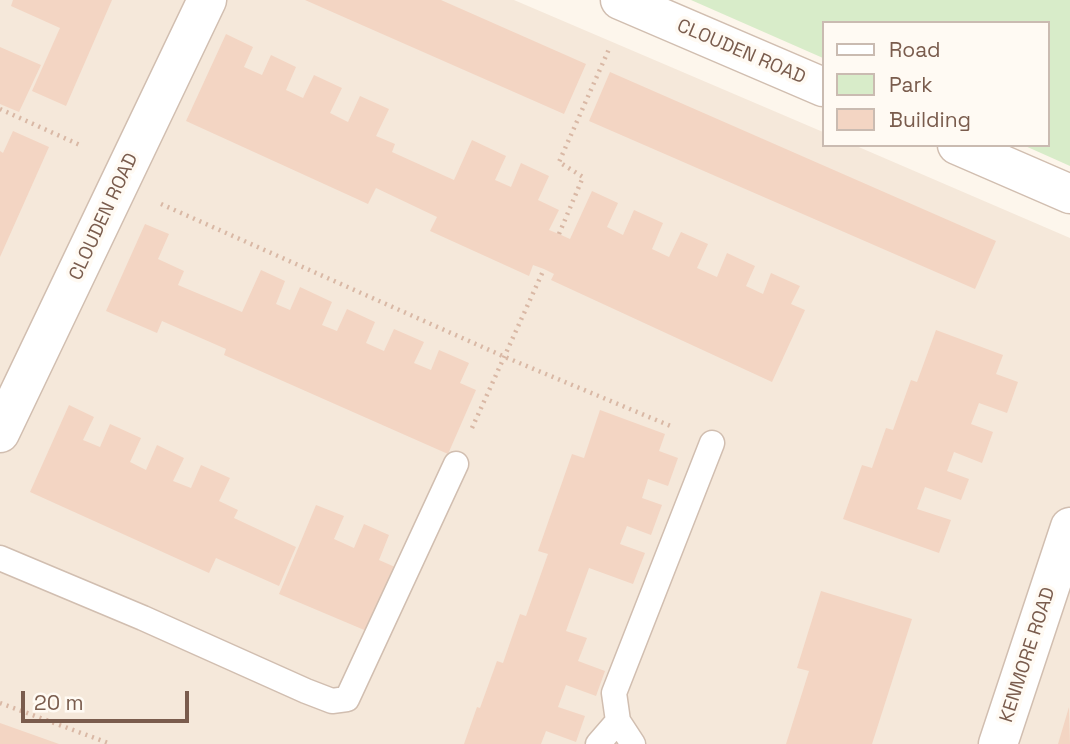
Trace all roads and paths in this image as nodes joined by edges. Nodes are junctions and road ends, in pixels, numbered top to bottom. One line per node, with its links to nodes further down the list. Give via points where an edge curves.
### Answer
1 (207, 0): 6 (street, CLOUDEN ROAD)
2 (624, 2): 3 (street, CLOUDEN ROAD); 8 (path, via 559,162 583,177)
3 (822, 88)
4 (0, 109): 6 (path)
5 (962, 147): 7 (street)
6 (123, 176): 10 (path); 11 (street, CLOUDEN ROAD)
7 (1070, 194)
8 (559, 234)
9 (544, 269): 10 (path)
10 (505, 357): 12 (path); 13 (path)
11 (0, 433)
12 (712, 443): 17 (lane, via 614,693)
13 (456, 464): 15 (lane, via 346,699 332,701 306,691)
14 (1070, 527): 21 (street, KENMORE ROAD)
15 (0, 558)
16 (0, 703): 18 (path)
17 (618, 721): 19 (lane); 20 (lane)
18 (111, 744)
19 (598, 744)
20 (633, 744)
21 (998, 744)

